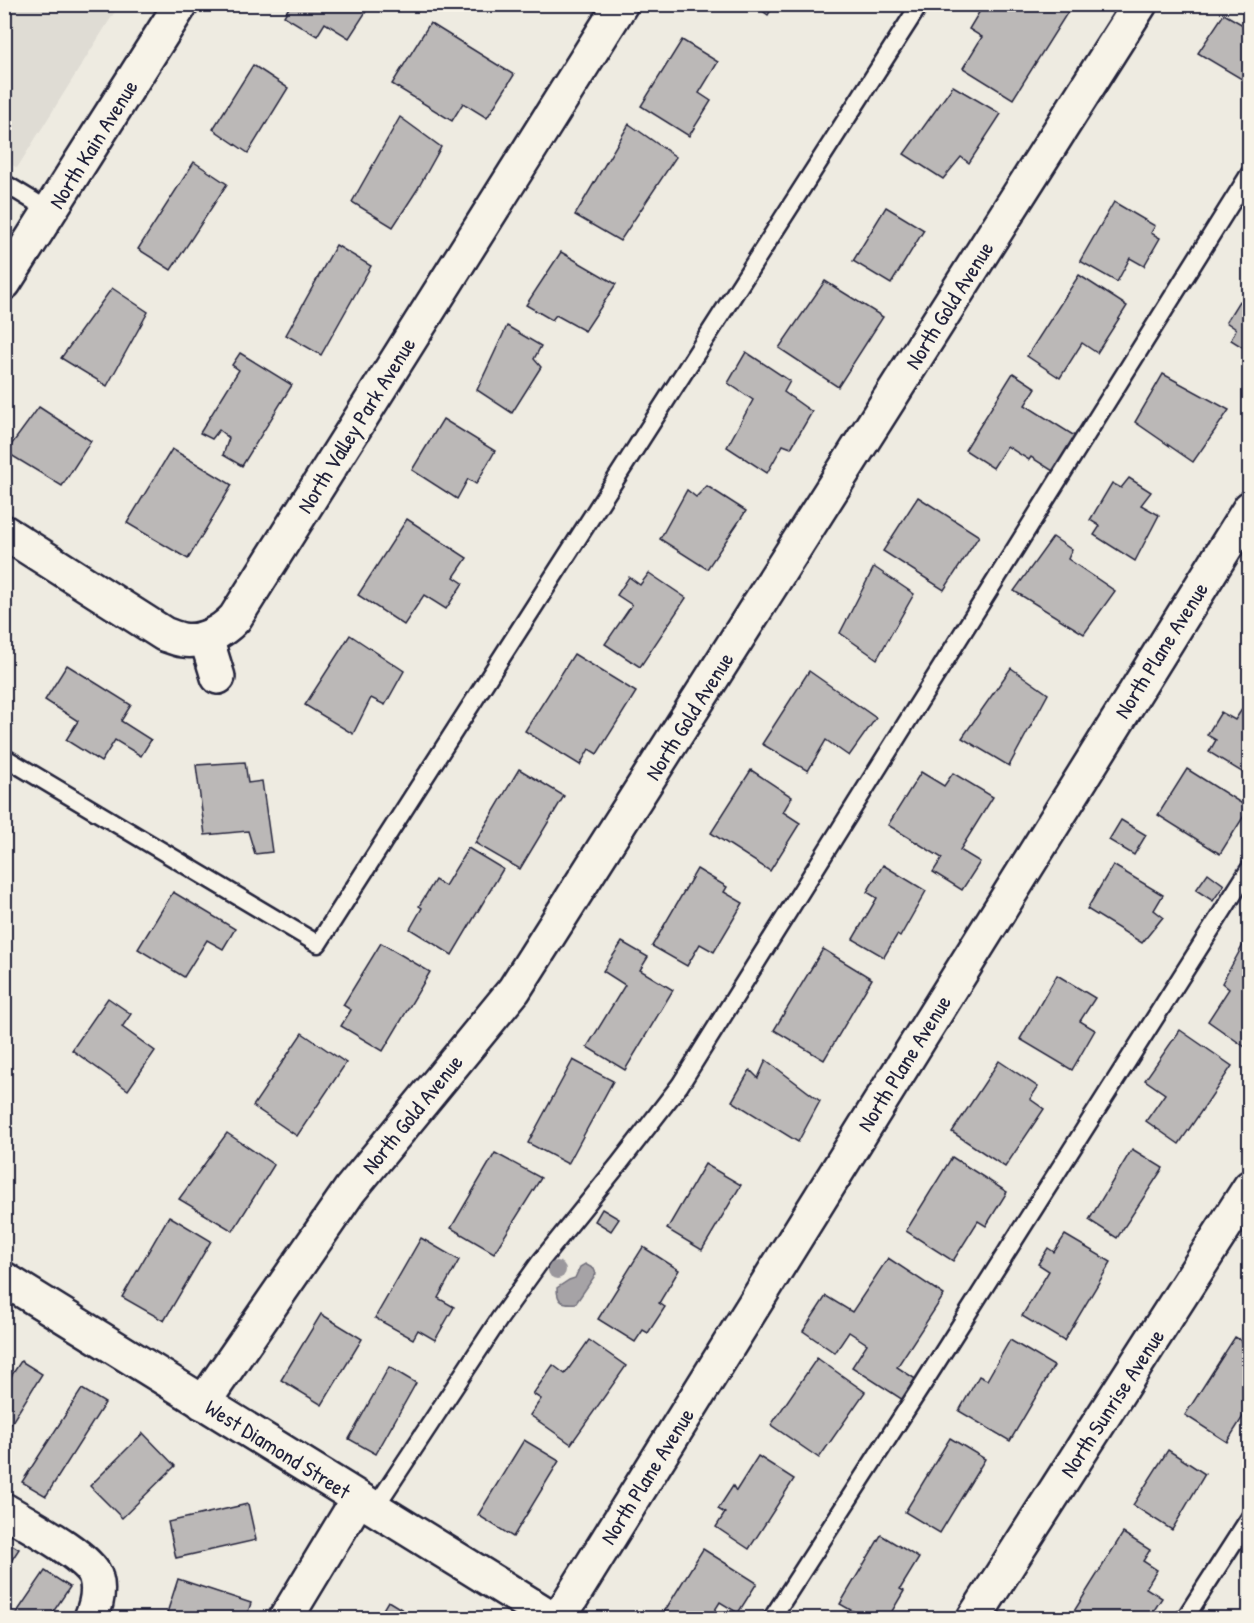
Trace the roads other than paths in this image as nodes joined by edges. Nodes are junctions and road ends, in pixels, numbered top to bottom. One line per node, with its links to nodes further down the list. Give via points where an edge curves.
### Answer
1 (181, 4): 7 (street, North Kain Avenue)
2 (621, 4): 11 (street, North Valley Park Avenue, via 235,618)
3 (920, 4): 13 (lane, via 318,944)
4 (1140, 4): 17 (street, North Gold Avenue, via 514,990 350,1190)
5 (1250, 173): 18 (lane, via 680,1084 540,1262)
6 (4, 183): 7 (lane)
7 (50, 211): 8 (street, North Kain Avenue)
8 (4, 283)
9 (1250, 508): 24 (street, North Plane Avenue)
10 (4, 531): 11 (street, via 164,634 181,640)
11 (206, 638): 12 (street)
12 (218, 677)
13 (4, 757)
14 (1250, 868): 25 (lane)
15 (1250, 1187): 26 (street, North Sunrise Avenue)
16 (4, 1279): 17 (street, West Diamond Street)
17 (203, 1403): 18 (street, West Diamond Street)
18 (366, 1504): 22 (street); 23 (street, West Diamond Street)
19 (4, 1510): 21 (street, via 81,1558 96,1576 97,1603)
20 (1250, 1517): 27 (lane)
21 (91, 1618)
22 (286, 1618)
23 (552, 1618)
24 (559, 1618)
25 (772, 1618)
26 (974, 1618)
27 (1185, 1618)

